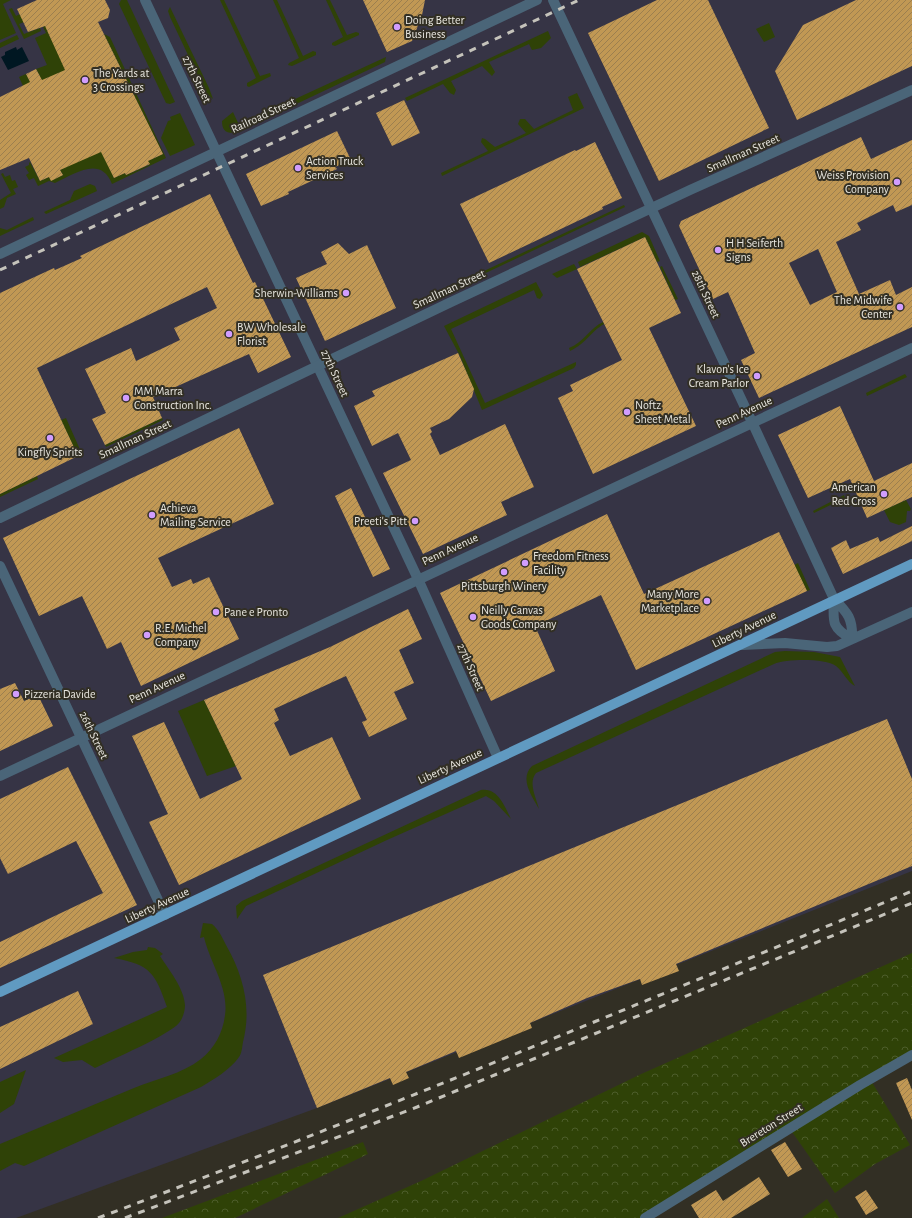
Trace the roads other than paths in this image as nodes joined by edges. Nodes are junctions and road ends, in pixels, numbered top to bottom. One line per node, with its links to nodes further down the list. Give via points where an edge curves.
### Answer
1 (145, 0): 5 (street, 27th Street)
2 (537, 0): 5 (street, Railroad Street)
3 (553, 0): 6 (street, 28th Street)
4 (912, 90): 6 (street, Smallman Street)
5 (216, 151): 7 (street, Railroad Street); 9 (street, 27th Street)
6 (652, 208): 9 (street, Smallman Street); 10 (street, 28th Street)
7 (0, 254)
8 (912, 348): 10 (street, Penn Avenue)
9 (318, 367): 11 (street, Smallman Street); 14 (street, 27th Street)
10 (752, 422): 14 (street, Penn Avenue); 15 (street, 28th Street)
11 (0, 518)
12 (912, 564): 15 (main road, Liberty Avenue)
13 (0, 566): 19 (street, 26th Street)
14 (418, 579): 19 (street, Penn Avenue); 20 (street, 27th Street)
15 (834, 599): 17 (street, 28th Street, via 848,613 853,626); 17 (street, 28th Street, via 833,620 839,632); 18 (main road, Liberty Avenue)
16 (912, 612): 17 (street)
17 (852, 639): 18 (street, via 837,646 827,647 785,643)
18 (742, 645): 20 (main road, Liberty Avenue)
19 (81, 738): 21 (street, Penn Avenue); 22 (street, 26th Street)
20 (498, 758): 22 (main road, Liberty Avenue)
21 (0, 776)
22 (165, 916): 23 (main road, Liberty Avenue)
23 (0, 992)
24 (912, 1056): 25 (street, Brereton Street, via 860,1085)
25 (645, 1218)

